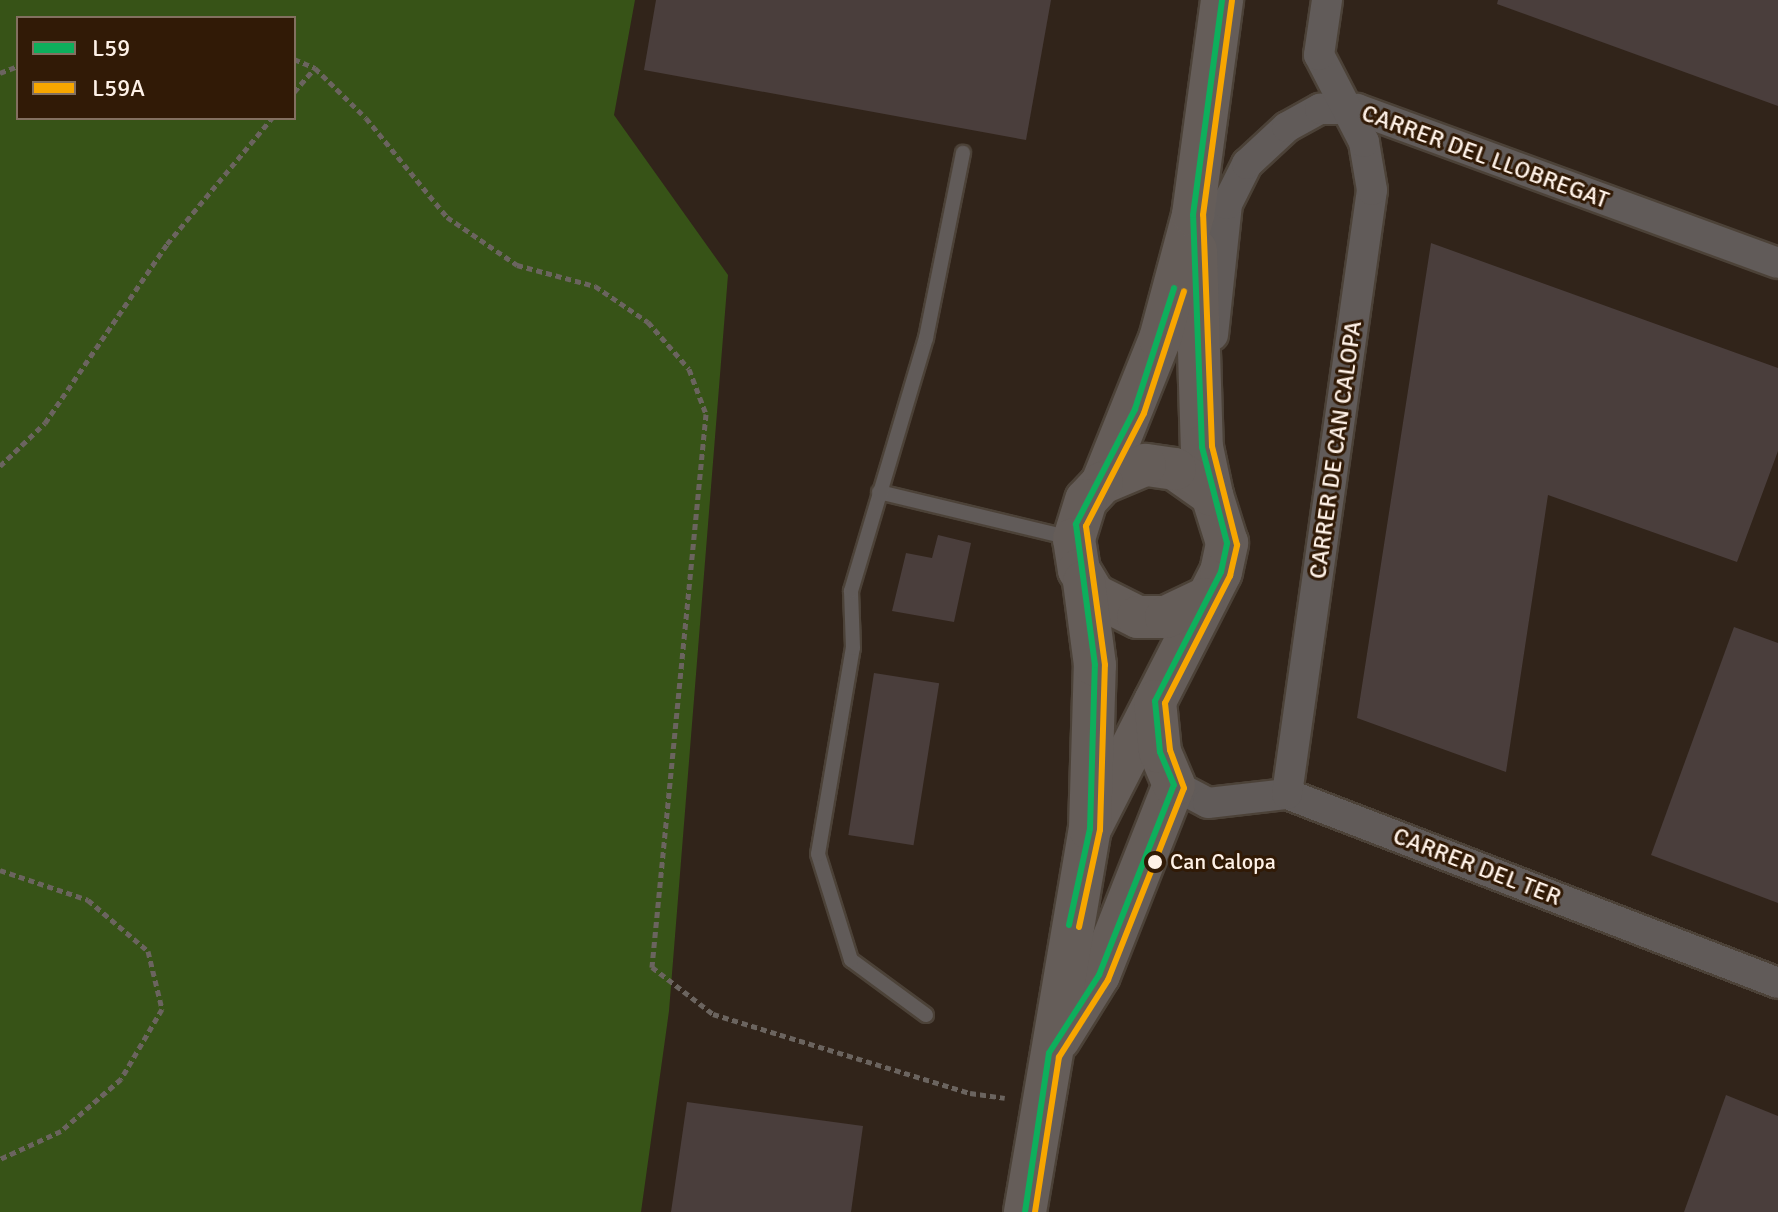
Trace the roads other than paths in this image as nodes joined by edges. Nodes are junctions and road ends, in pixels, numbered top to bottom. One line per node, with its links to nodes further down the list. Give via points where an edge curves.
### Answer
1 (1222, 0): 5 (main road)
2 (1327, 0): 3 (street, CARRER DE CAN CALOPA, via 1319,55)
3 (1348, 109): 6 (street, CARRER DEL LLOBREGAT); 7 (street, CARRER DEL LLOBREGAT, via 1320,109 1247,164 1227,204 1215,325); 16 (street, CARRER DE CAN CALOPA, via 1364,142 1372,190)
4 (963, 153): 9 (lane, via 926,338)
5 (1193, 215): 7 (main road); 8 (main road, via 1160,339)
6 (1778, 263)
7 (1199, 395): 10 (main road)
8 (1102, 483): 10 (main road, via 1121,471 1161,465 1190,476); 11 (main road, via 1086,500)
9 (879, 492): 11 (lane); 19 (lane, via 851,591 853,648 818,854 851,960)
10 (1212, 495): 13 (main road, via 1227,543 1221,572)
11 (1074, 539): 12 (main road)
12 (1084, 582): 13 (main road, via 1105,603 1138,617 1166,617); 17 (main road, via 1095,665)
13 (1204, 599): 14 (main road)
14 (1155, 701): 15 (main road, via 1160,752); 17 (main road)
15 (1174, 785): 16 (street, CARRER DEL TER, via 1208,803); 20 (main road, via 1099,975)
16 (1287, 794): 18 (street, CARRER DEL TER)
17 (1090, 829): 20 (main road)
18 (1778, 983)
19 (926, 1015)
20 (1049, 1053): 21 (main road)
21 (1025, 1212)

